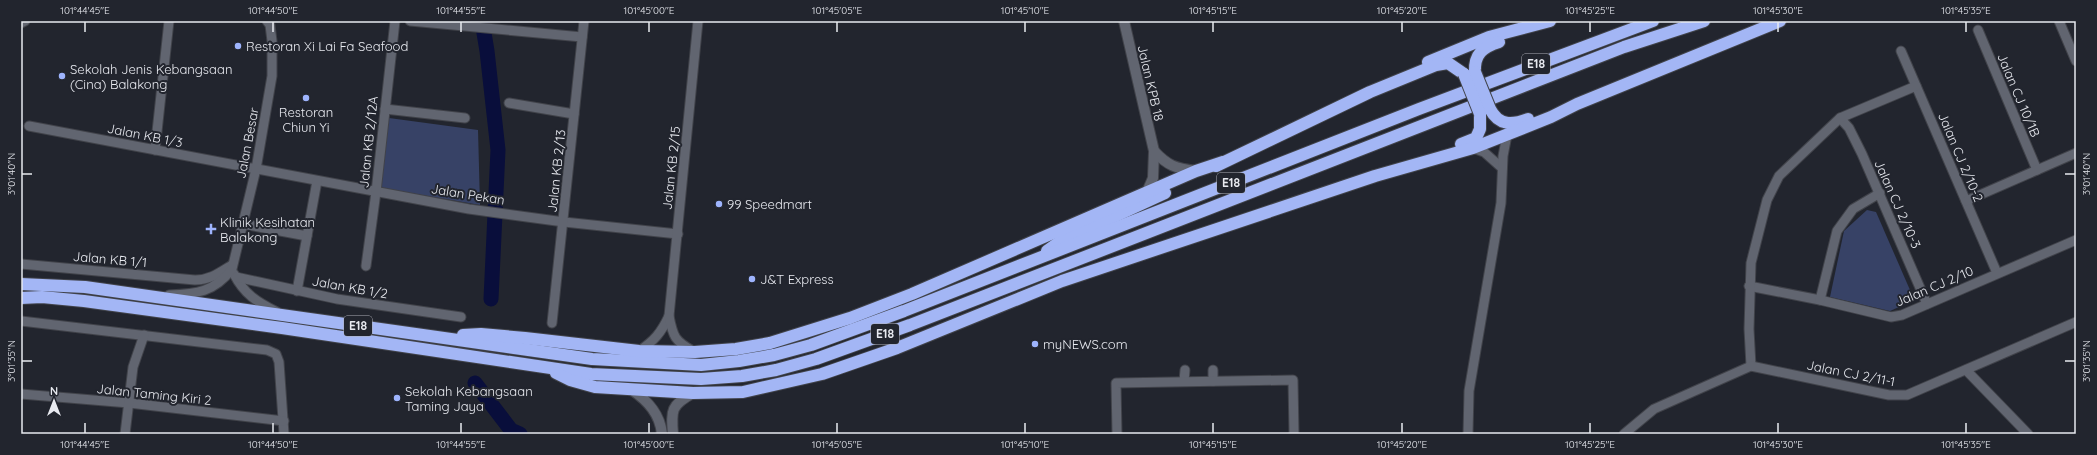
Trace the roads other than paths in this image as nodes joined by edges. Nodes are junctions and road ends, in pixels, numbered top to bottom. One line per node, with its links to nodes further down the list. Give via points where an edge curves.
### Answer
1 (170, 21): 30 (street)
2 (395, 21): 22 (street, Jalan KB 2/12A)
3 (410, 21): 14 (street)
4 (584, 21): 14 (street, Jalan KB 2/13)
5 (698, 21): 46 (street, Jalan KB 2/15)
6 (1124, 21): 31 (street, Jalan KPB 18)
7 (1551, 21): 17 (highway, via 1486,46 1478,54); 19 (highway, via 1489,37 1459,48)
8 (1653, 21): 49 (highway, E18, via 1419,109)
9 (1704, 21): 72 (highway, E18, via 1616,50 994,293 816,359 742,376 701,379 591,374)
10 (1780, 21): 21 (highway)
11 (2059, 21): 16 (street)
12 (271, 22): 36 (street, Jalan Besar, via 272,76)
13 (1978, 30): 37 (street, Jalan CJ 10/1B)
14 (582, 37): 24 (street, Jalan KB 2/13)
15 (1901, 51): 18 (street, Jalan CJ 2/10-2)
16 (2076, 61)
17 (1470, 73): 19 (highway, via 1448,63 1436,64); 23 (highway, bridge)
18 (1916, 86): 26 (street); 43 (street, Jalan CJ 2/10-2)
19 (1370, 92): 33 (highway)
20 (508, 103): 24 (street)
21 (1577, 104): 23 (highway, via 1516,124 1503,123); 28 (highway)
22 (385, 109): 25 (street); 40 (street, Jalan KB 2/12A)
23 (1485, 112): 34 (highway, via 1476,138)
24 (574, 114): 44 (street, Jalan KB 2/13)
25 (465, 118)
26 (1840, 118): 42 (street, Jalan CJ 2/10-3, via 1849,128); 55 (street, via 1779,176 1774,185 1767,200 1751,263)
27 (29, 126): 30 (street, Jalan KB 1/3)
28 (1507, 135): 29 (highway); 35 (street)
29 (1473, 148): 34 (highway); 35 (street, via 1484,152)
30 (155, 150): 36 (street, Jalan KB 1/3)
31 (1154, 151): 38 (street, via 1175,168); 41 (street, Jalan KPB 18, via 1153,178)
32 (2076, 153): 37 (street)
33 (1223, 162): 38 (highway); 49 (highway, via 1200,177 1061,241 1051,247)
34 (1414, 165): 79 (highway, via 1062,281 897,348 822,374 743,392)
35 (1502, 168): 89 (street, via 1501,203 1469,391)
36 (256, 169): 39 (street, Jalan Pekan); 45 (street, Jalan Besar)
37 (2037, 170): 43 (street)
38 (1196, 171): 41 (highway)
39 (317, 181): 40 (street, Jalan Pekan); 47 (street)
40 (376, 192): 44 (street, Jalan Pekan); 51 (street, Jalan KB 2/12A)
41 (1147, 192): 70 (highway, via 850,318 770,343 736,350)
42 (1880, 193): 59 (street, via 1853,209 1837,231); 60 (street, Jalan CJ 2/10-3)
43 (1966, 201): 53 (street, Jalan CJ 2/10-2)
44 (564, 222): 46 (street, Jalan Pekan); 66 (street, Jalan KB 2/13)
45 (243, 224): 47 (street); 52 (street, Jalan Besar)
46 (678, 234): 62 (street, Jalan KB 2/15)
47 (307, 236): 56 (street)
48 (2075, 242): 53 (street, Jalan CJ 2/10)
49 (1043, 257): 68 (highway, E18, via 811,345 739,361 701,365 592,359)
50 (21, 264): 52 (street, Jalan KB 1/1, via 195,280 205,280)
51 (366, 266)
52 (233, 270): 56 (street, Jalan KB 1/2); 57 (street, Jalan Besar, via 211,289 186,294); 61 (street, via 252,298)
53 (1997, 273): 60 (street, Jalan CJ 2/10)
54 (21, 284): 57 (highway, E18, via 84,287)
55 (1749, 286): 59 (street, Jalan CJ 2/10); 71 (street)
56 (297, 291): 63 (street, Jalan KB 1/2)
57 (147, 296): 61 (highway, E18)
58 (21, 298): 72 (highway, E18, via 42,297 100,303)
59 (1820, 300): 60 (street, Jalan CJ 2/10, via 1891,317)
60 (1927, 304)
61 (283, 315): 68 (highway, E18)
62 (669, 316): 69 (street, Jalan KB 2/15, via 661,333); 70 (street, Jalan KB 2/15, via 672,334 680,344)
63 (461, 317)
64 (21, 321): 67 (street)
65 (2076, 322): 75 (street, Jalan CJ 2/11-1)
66 (552, 323)
67 (144, 334): 81 (street, via 133,367); 82 (street, via 267,350 276,354 279,362)
68 (434, 337): 69 (highway, via 481,334)
69 (639, 351): 70 (highway)
70 (695, 352)
71 (1751, 366): 75 (street, Jalan CJ 2/11-1, via 1898,396 1907,395); 90 (street, via 1654,408)
72 (548, 369): 78 (highway, via 570,380 595,387)
73 (1185, 370): 76 (street)
74 (1213, 370): 77 (street)
75 (1966, 370): 91 (street)
76 (1184, 381): 77 (street); 87 (street, via 1116,383)
77 (1213, 381): 88 (street, via 1293,380)
78 (632, 390): 79 (highway); 85 (street, via 654,409)
79 (693, 393): 86 (street, via 679,401 673,409)
80 (21, 394): 81 (street, Jalan Taming Kiri 2)
81 (129, 403): 82 (street, Jalan Taming Kiri 2); 83 (street)
82 (284, 421): 84 (street)
83 (125, 434)
84 (284, 434)
85 (662, 434)
86 (673, 434)
87 (1117, 434)
88 (1294, 434)
89 (1468, 434)
90 (1624, 434)
91 (2028, 434)

